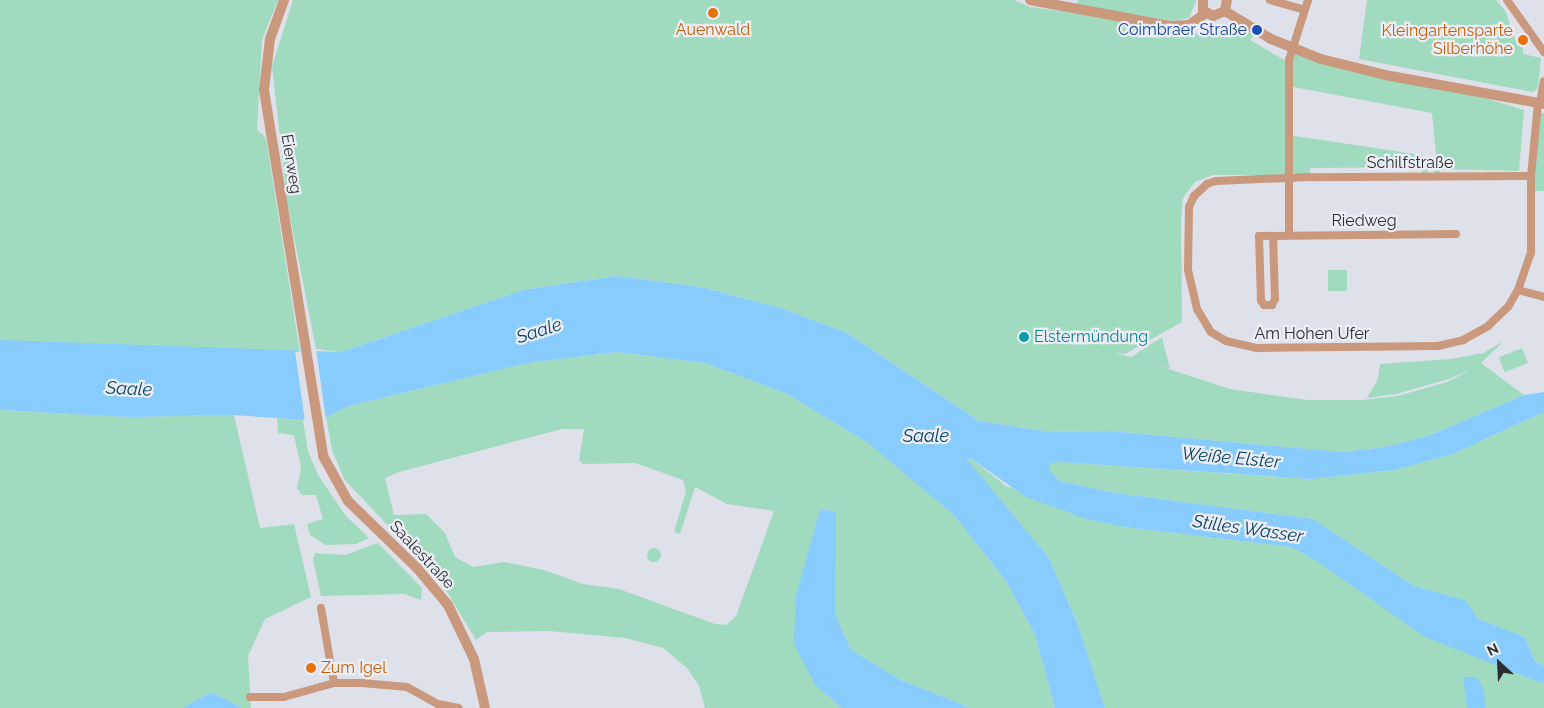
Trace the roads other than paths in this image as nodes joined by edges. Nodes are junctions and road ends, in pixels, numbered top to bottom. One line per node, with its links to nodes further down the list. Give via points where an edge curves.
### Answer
1 (284, 0): 24 (street, Eierweg, via 270,40 264,90)
2 (1030, 0): 12 (street, via 1170,26 1189,25)
3 (1203, 0): 12 (street)
4 (1227, 0): 11 (street)
5 (1270, 0): 10 (street)
6 (1308, 0): 10 (street)
7 (1507, 0): 9 (street)
8 (1514, 0): 9 (street)
9 (1512, 8): 14 (street)
10 (1304, 10): 13 (street)
11 (1225, 11): 12 (street, via 1218,16); 13 (street)
12 (1206, 13)
13 (1292, 49): 16 (street, via 1385,74); 18 (street, via 1287,118)
14 (1544, 52)
15 (1544, 81): 16 (street, Am Hohen Ufer)
16 (1541, 104): 17 (street, Am Hohen Ufer)
17 (1531, 176): 18 (street, Schilfstraße); 22 (street, Am Hohen Ufer, via 1531,253)
18 (1289, 179): 20 (street); 22 (street, Am Hohen Ufer, via 1216,181 1201,188 1191,201 1188,270 1193,299 1210,332 1244,347 1438,346 1463,340 1488,326 1508,307)
19 (1456, 234): 20 (street, Riedweg)
20 (1289, 235): 21 (street, Riedweg)
21 (1273, 236): 21 (street, via 1259,236 1261,300 1264,305 1272,305 1275,299)
22 (1518, 290): 23 (street)
23 (1544, 298)
24 (317, 433): 29 (street, Saalestraße, via 323,456 338,488 417,568 448,605 474,659)
25 (321, 608): 26 (street)
26 (334, 683): 27 (street, via 284,697); 28 (street, via 407,687 438,704)
27 (250, 697)
28 (460, 708)
29 (485, 708)

